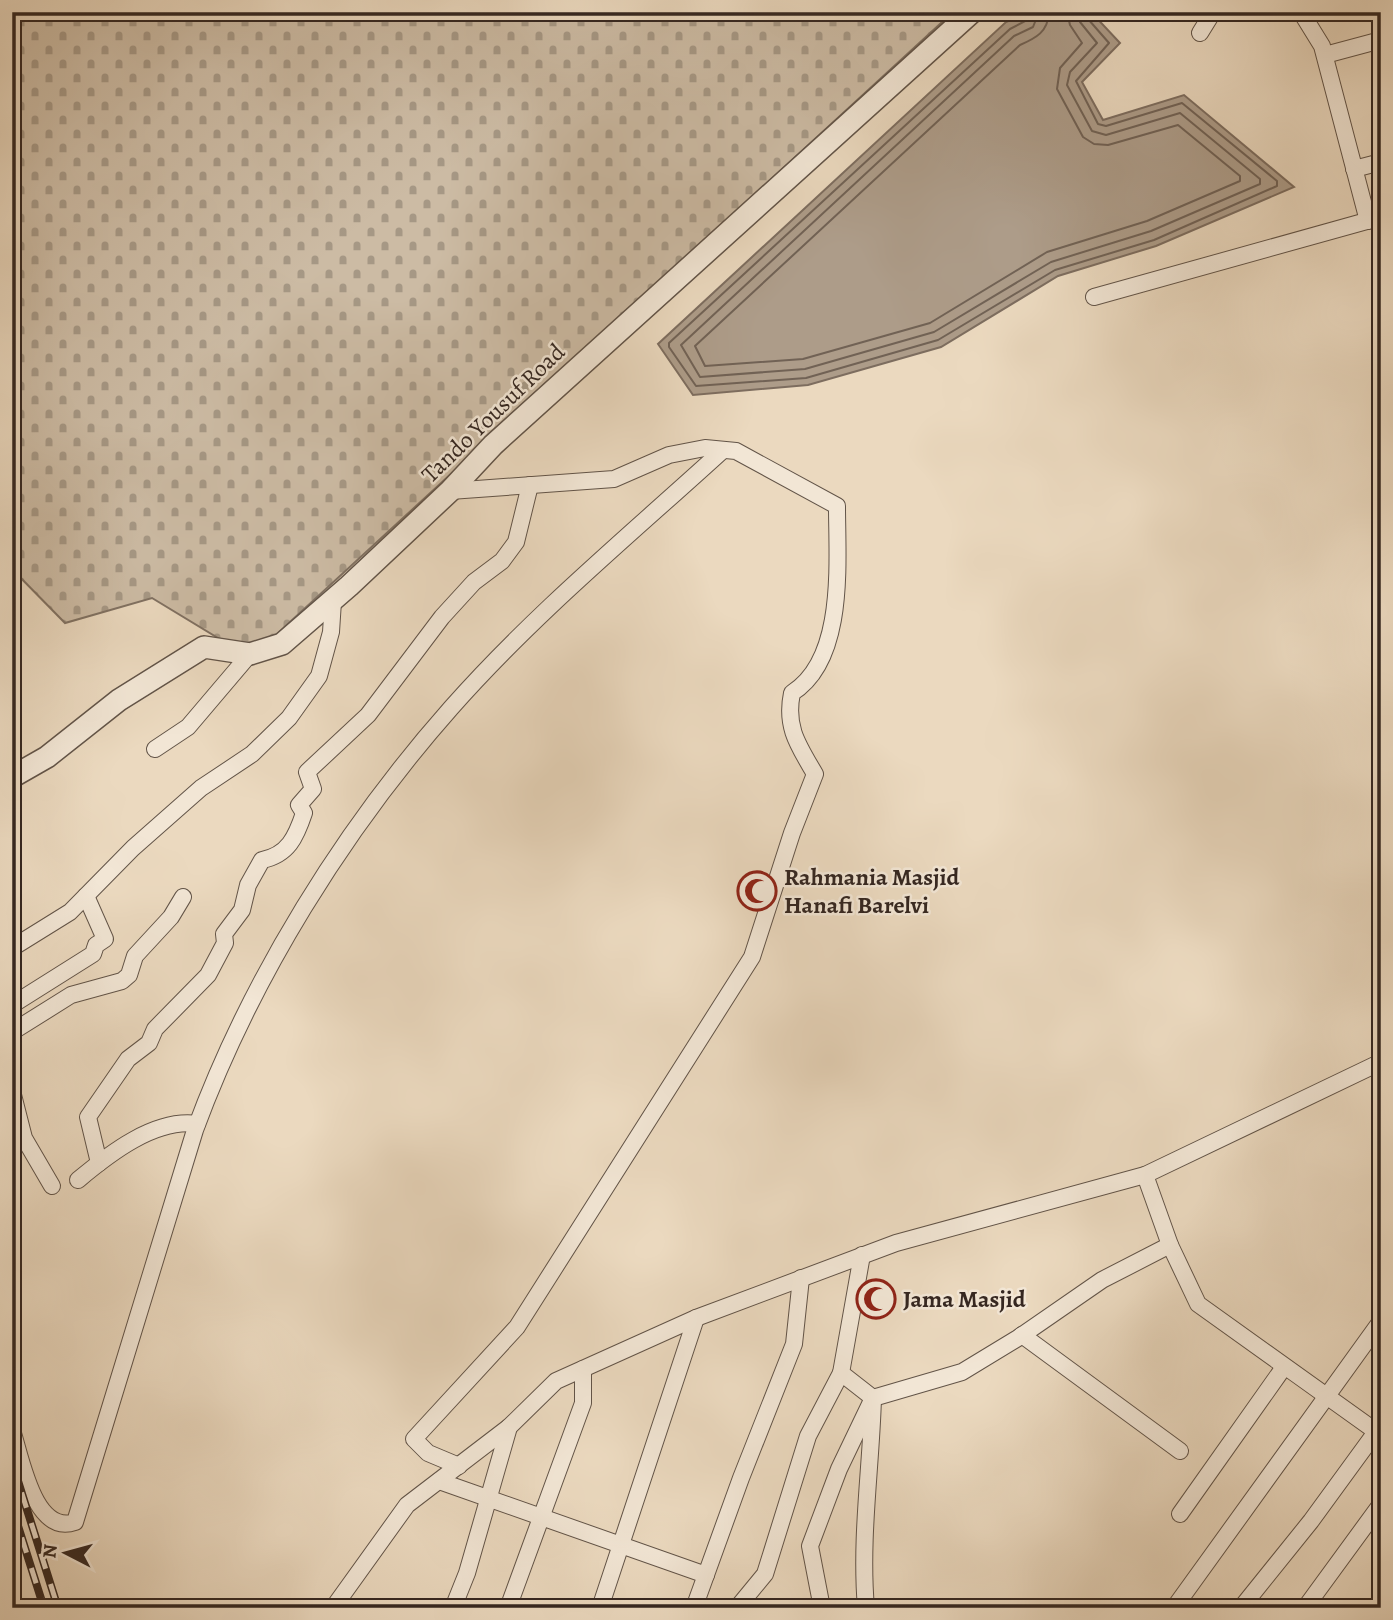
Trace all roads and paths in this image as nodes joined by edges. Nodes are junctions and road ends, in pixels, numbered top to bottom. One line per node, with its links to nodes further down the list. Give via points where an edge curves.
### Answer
1 (972, 12): 13 (street, Tando Yousuf Road, via 493,445)
2 (1213, 12): 4 (street)
3 (1301, 12): 6 (street)
4 (1200, 33)
5 (1381, 40): 6 (street)
6 (1325, 55): 8 (street)
7 (1381, 162): 8 (street)
8 (1354, 169): 9 (street)
9 (1374, 219): 10 (street)
10 (1094, 297)
11 (723, 450): 12 (street, via 705,448 670,455 614,479); 25 (street, via 540,616 452,707 383,790 318,886 235,1031); 45 (street, via 736,451 837,506 837,584 831,633 817,669 792,693 788,714 815,774 752,957 517,1327 414,1438 428,1453)
12 (530, 485): 13 (street); 26 (street, via 516,542 502,561 474,582 442,617 369,715 307,772 313,789 299,805 304,813 296,836 275,858 262,860 248,885 242,911 224,934 225,943 208,975 155,1029 149,1043 128,1059 88,1117)
13 (450, 491): 14 (street, Tando Yousuf Road)
14 (333, 601): 15 (street, Tando Yousuf Road, via 282,644); 18 (street, via 331,632 319,676 289,718 252,754 201,788)
15 (250, 654): 16 (street, via 188,727); 17 (street, Tando Yousuf Road, via 204,647 119,700 47,757)
16 (155, 748)
17 (12, 777)
18 (86, 896): 20 (street, via 49,927); 21 (street, via 105,940 96,944 93,954)
19 (183, 897): 22 (street, via 135,956 122,981 71,995)
20 (12, 948)
21 (12, 1005)
22 (12, 1032)
23 (1381, 1062): 27 (street)
24 (12, 1091): 29 (street, via 24,1138)
25 (197, 1124): 26 (street, via 181,1122 130,1141); 42 (street, via 75,1522 65,1524 42,1513)
26 (99, 1163): 28 (street)
27 (1145, 1175): 30 (street); 31 (street)
28 (78, 1180)
29 (52, 1186)
30 (1170, 1245): 35 (street, via 1102,1280); 36 (street, via 1198,1304)
31 (862, 1255): 32 (street); 38 (street)
32 (801, 1278): 33 (street); 52 (street, via 794,1344)
33 (696, 1318): 37 (street); 51 (street)
34 (1381, 1321): 39 (street)
35 (1022, 1335): 40 (street, via 962,1372); 44 (street)
36 (1284, 1367): 39 (street); 49 (street)
37 (583, 1369): 41 (street, via 556,1381); 50 (street, via 583,1403)
38 (841, 1373): 40 (street); 58 (street, via 808,1436 765,1574)
39 (1324, 1396): 43 (street); 61 (street)
40 (873, 1398): 59 (street, via 810,1546); 60 (street, via 862,1560)
41 (509, 1427): 45 (street); 47 (street)
42 (12, 1430)
43 (1379, 1431): 62 (street)
44 (1180, 1451)
45 (458, 1466): 46 (street)
46 (439, 1481): 47 (street); 53 (street, via 407,1505)
47 (488, 1497): 50 (street); 54 (street)
48 (1381, 1504): 63 (street)
49 (1180, 1514)
50 (542, 1516): 51 (street); 55 (street)
51 (622, 1544): 52 (street); 56 (street)
52 (706, 1575): 57 (street)
53 (332, 1608)
54 (453, 1608)
55 (508, 1608)
56 (600, 1608)
57 (694, 1608)
58 (737, 1608)
59 (822, 1608)
60 (866, 1608)
61 (1174, 1608)
62 (1241, 1608)
63 (1305, 1608)

